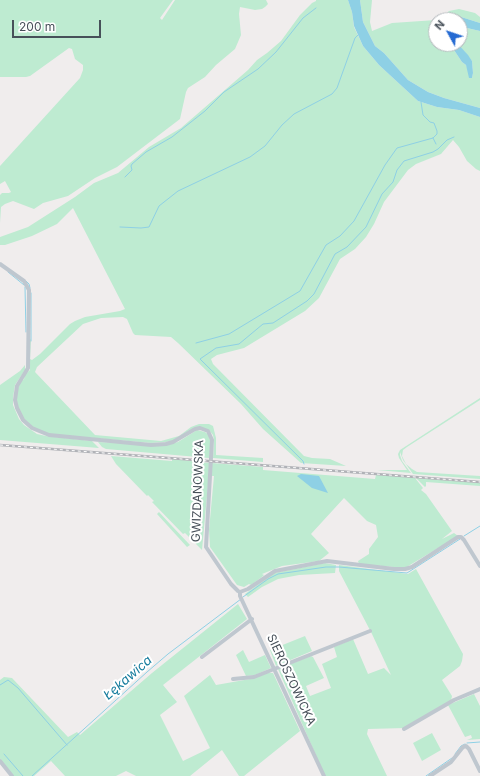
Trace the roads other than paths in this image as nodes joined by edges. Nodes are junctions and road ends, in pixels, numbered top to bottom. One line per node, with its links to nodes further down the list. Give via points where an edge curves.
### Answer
1 (0, 264): 3 (street, GWIZDANOWSKA, via 24,281 28,288 28,368 15,391 16,408 20,415 28,425 49,436 159,445 173,442 195,429 200,428 208,432 212,440 206,547 231,584)
2 (480, 566): 3 (street, via 464,540 458,537 406,569 327,561 275,571)
3 (240, 592): 4 (street, SIEROSZOWICKA)
4 (252, 619): 6 (street); 7 (street, SIEROSZOWICKA)
5 (370, 631): 7 (street)
6 (202, 657)
7 (274, 668): 8 (street, via 254,677); 14 (street, SIEROSZOWICKA)
8 (233, 679)
9 (480, 688): 10 (street, via 454,700)
10 (404, 730)
11 (0, 760): 13 (street)
12 (480, 771): 15 (street, via 466,746 451,762)
13 (12, 776)
14 (324, 776)
15 (430, 776)

